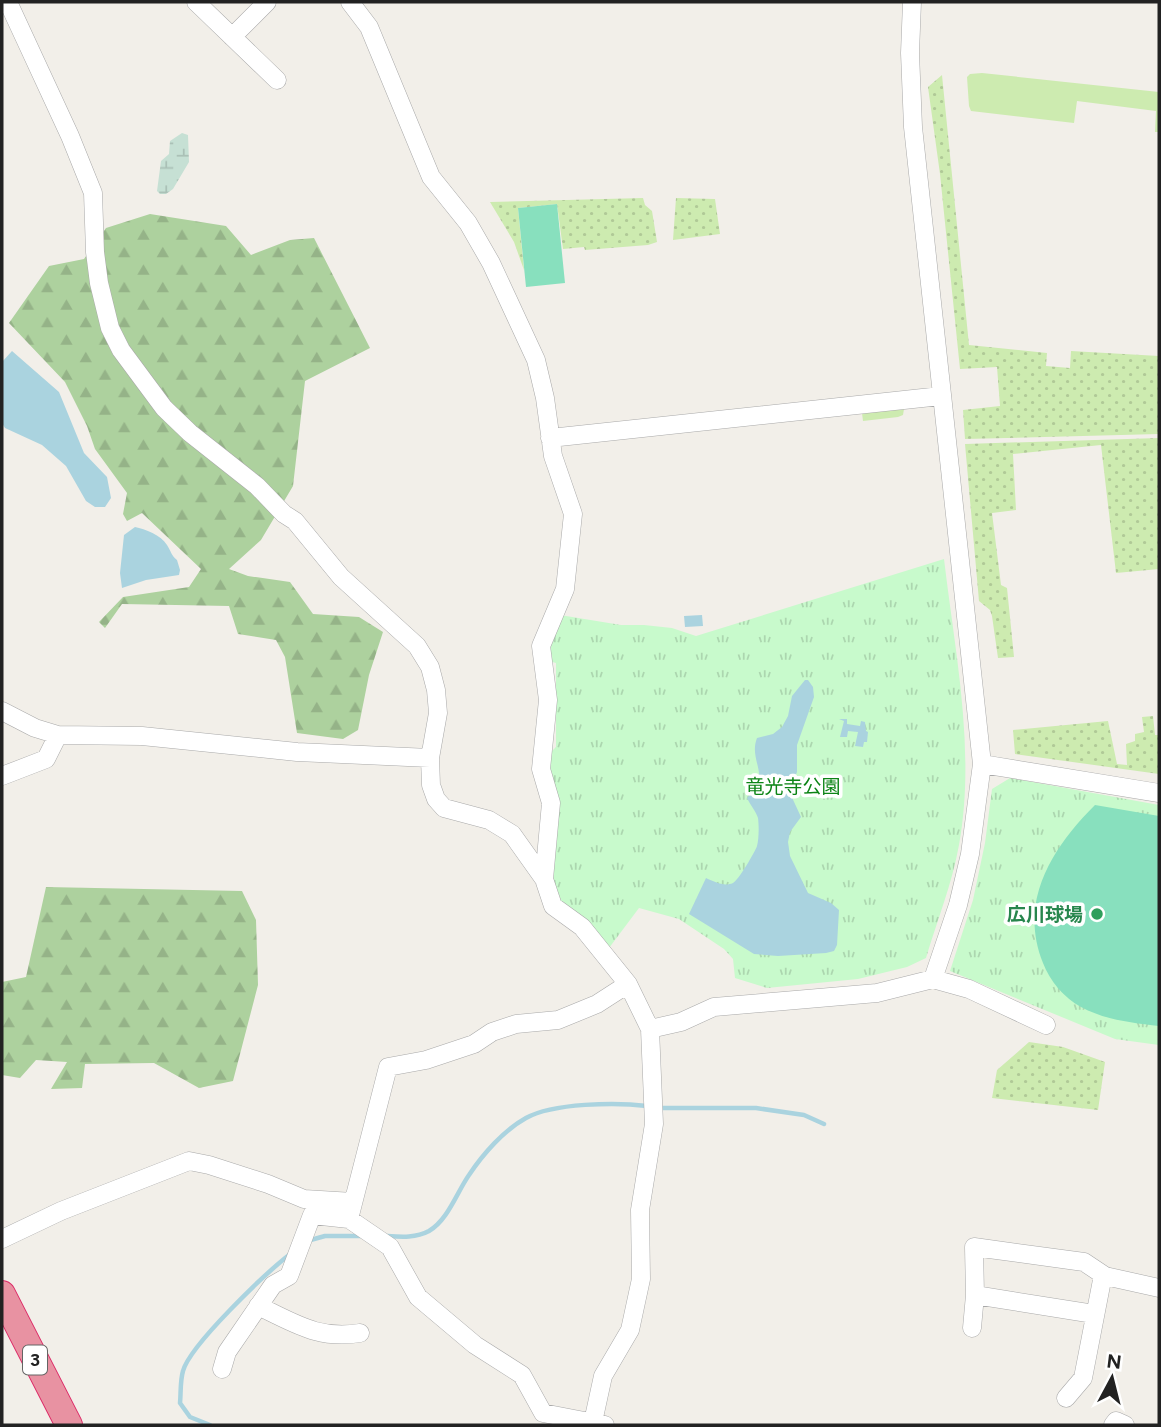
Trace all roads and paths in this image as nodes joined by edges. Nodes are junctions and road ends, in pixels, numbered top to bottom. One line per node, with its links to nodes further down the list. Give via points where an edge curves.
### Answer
1 (8, 2): 12 (street, via 93,193 99,283 110,328 121,350 164,408 295,521 341,577 417,646 430,667 436,690 438,713)
2 (197, 2): 6 (street)
3 (267, 2): 6 (street)
4 (350, 2): 9 (street, via 369,27 431,177 468,223 491,263 536,360)
5 (912, 2): 8 (street, via 912,127)
6 (232, 37): 7 (street)
7 (276, 80)
8 (941, 396): 9 (street); 13 (street)
9 (550, 438): 16 (street, via 573,514 565,589 541,646 548,700 541,769 551,803)
10 (2, 711): 11 (street)
11 (58, 735): 12 (street, via 142,736 297,752); 14 (street, via 46,758)
12 (430, 758): 16 (street, via 431,785 444,808 489,820 512,834)
13 (982, 764): 15 (street); 17 (street, via 970,854)
14 (2, 776)
15 (1159, 793)
16 (544, 879): 18 (street, via 553,905 582,927)
17 (933, 979): 19 (street, via 969,989); 20 (street, via 877,993 714,1007)
18 (628, 985): 20 (street); 21 (street, via 558,1020 516,1024 474,1044 388,1067)
19 (1046, 1025)
20 (650, 1029): 34 (street, via 654,1124 640,1210 641,1279 631,1330 603,1376)
21 (351, 1210): 22 (street, via 189,1161); 27 (street, via 312,1215 289,1276 273,1285); 33 (street, via 390,1247 418,1297 475,1345 522,1375)
22 (2, 1239)
23 (1103, 1275): 24 (street); 26 (street, via 1084,1262 974,1247); 28 (street)
24 (1159, 1288)
25 (2, 1294): 35 (highway, 3)
26 (975, 1295): 28 (street); 29 (street)
27 (258, 1306): 30 (street, via 315,1333); 31 (street)
28 (1094, 1314): 32 (street, via 1083,1378)
29 (972, 1328)
30 (360, 1333)
31 (222, 1368)
32 (1066, 1398)
33 (540, 1419): 34 (street)
34 (599, 1424)
35 (69, 1425)
36 (1113, 1425): 37 (street, via 1116,1421)
37 (1125, 1425)

